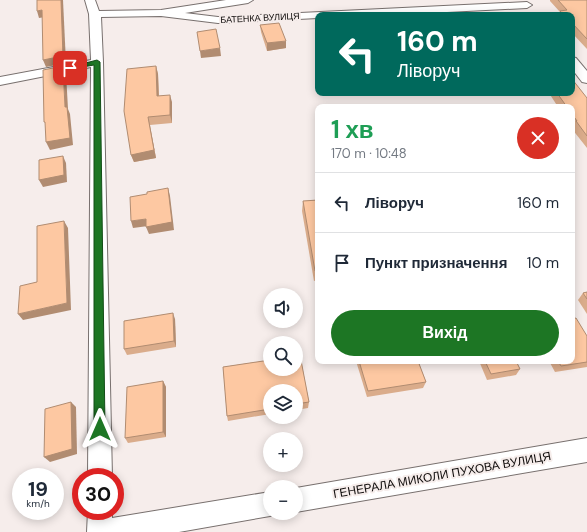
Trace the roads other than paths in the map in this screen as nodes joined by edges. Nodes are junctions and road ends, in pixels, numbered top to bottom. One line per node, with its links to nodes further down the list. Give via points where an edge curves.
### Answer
1 (248, 0): 6 (street, БАТЕНКА ВУЛИЦЯ)
2 (526, 2): 4 (street, БАТЕНКА ВУЛИЦЯ); 5 (street)
3 (92, 7): 6 (street, БАТЕНКА ВУЛИЦЯ); 8 (street)
4 (355, 12)
5 (533, 12)
6 (161, 13): 7 (street, БАТЕНКА ВУЛИЦЯ, via 218,20)
7 (315, 14)
8 (97, 62): 11 (street); 13 (street)
9 (575, 65): 10 (street)
10 (587, 79)
11 (0, 81)
12 (587, 450): 14 (street, ГЕНЕРАЛА МИКОЛИ ПУХОВА ВУЛИЦЯ)
13 (100, 468)
14 (303, 499)
15 (263, 505): 18 (street)
16 (100, 520): 17 (street)
17 (100, 532)
18 (106, 532)

